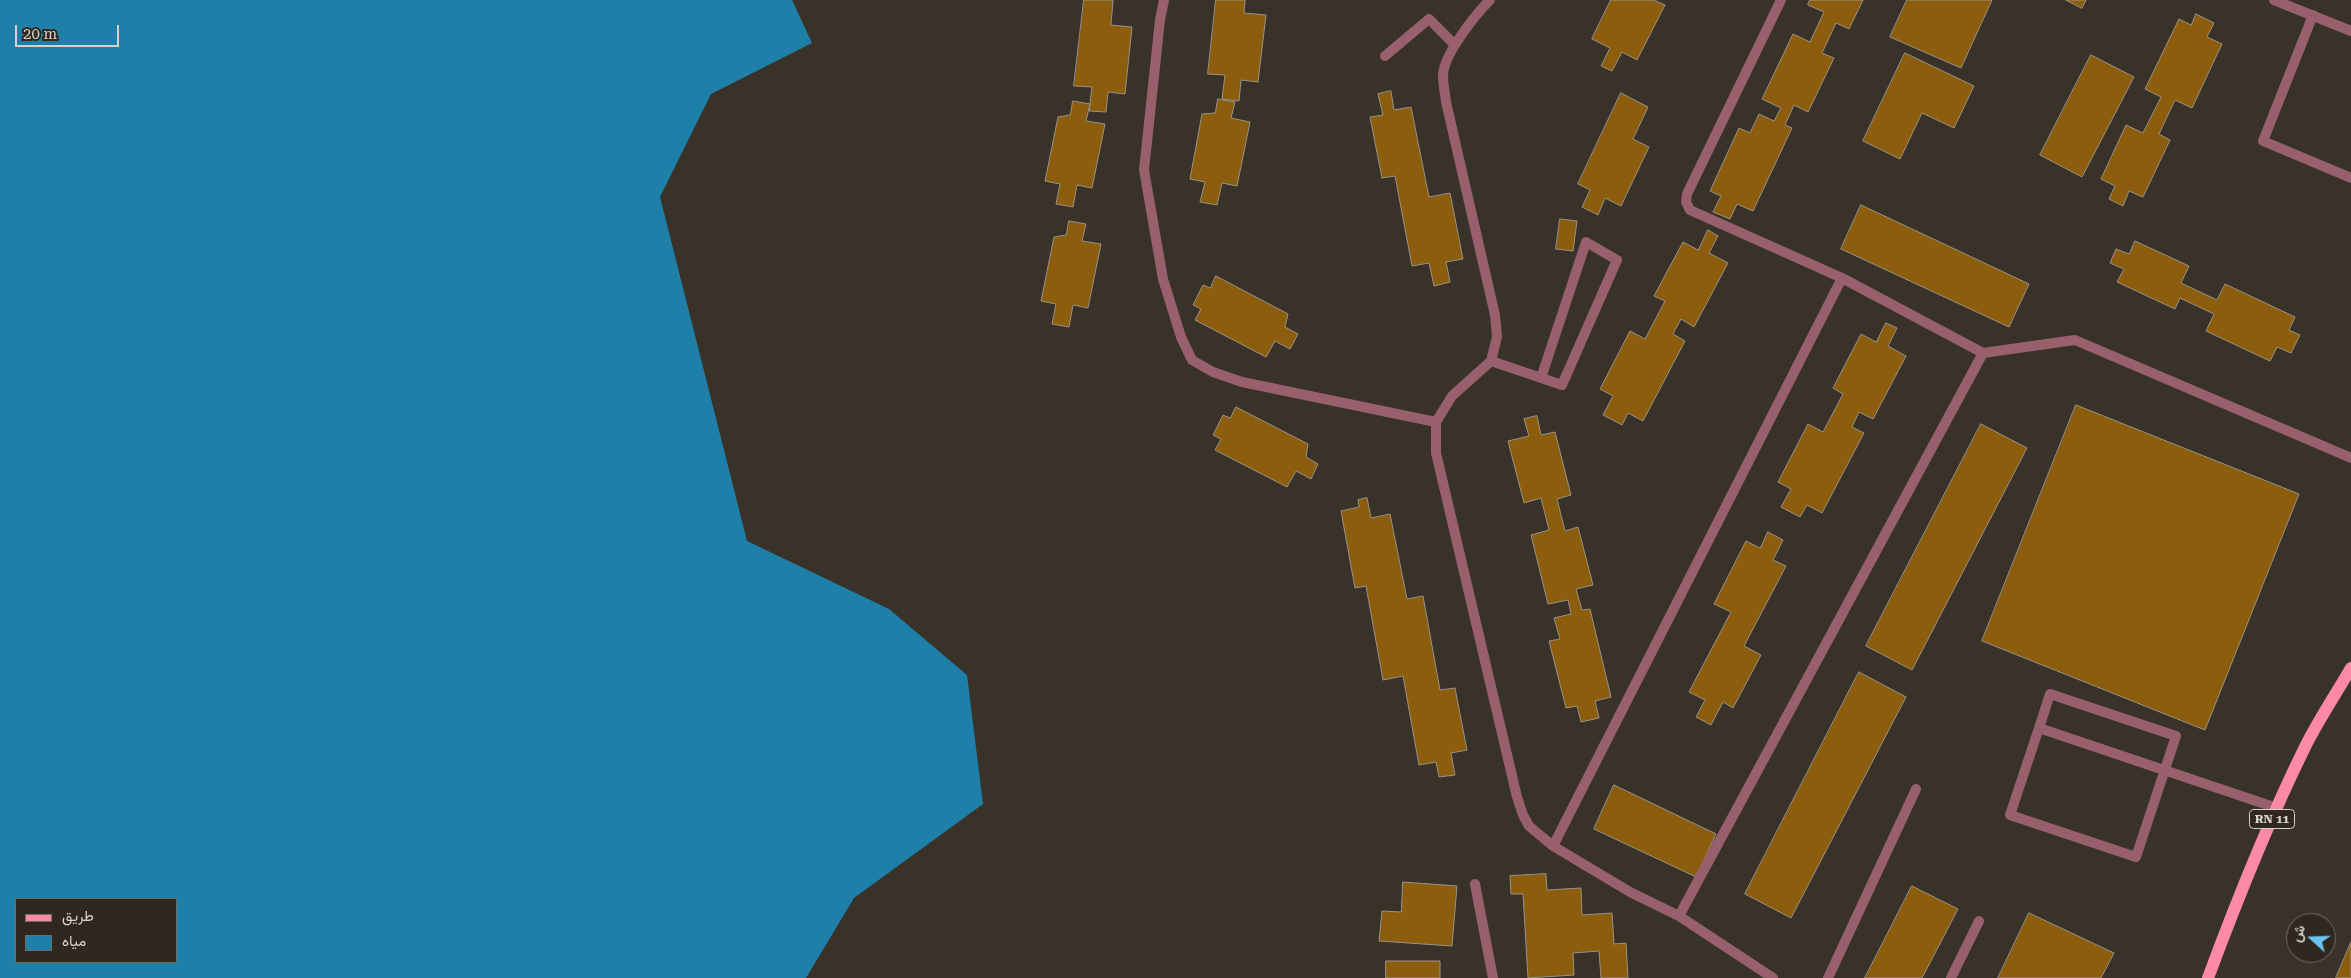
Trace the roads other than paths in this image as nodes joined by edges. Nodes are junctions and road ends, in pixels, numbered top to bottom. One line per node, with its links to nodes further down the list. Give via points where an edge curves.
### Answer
1 (1164, 0): 14 (street, via 1144,170 1163,280 1180,337 1192,360 1213,372 1242,382)
2 (1490, 0): 7 (street, via 1472,17)
3 (1781, 0): 10 (street, via 1686,202 1690,210)
4 (2274, 0): 5 (street)
5 (2313, 15): 6 (street); 9 (street, via 2263,141)
6 (2351, 31)
7 (1455, 45): 8 (street, via 1429,19); 12 (street, via 1443,73 1446,102 1495,315 1496,337)
8 (1385, 56)
9 (2351, 178)
10 (1842, 278): 11 (street); 21 (street)
11 (1983, 353): 15 (street, via 2075,340); 23 (street)
12 (1491, 361): 13 (street); 14 (street, via 1452,396)
13 (1541, 378): 13 (street, via 1562,385 1617,260 1586,242)
14 (1436, 422): 21 (street, via 1436,452 1517,798 1530,826)
15 (2351, 458)
16 (2351, 668): 20 (main road, RN 11, via 2306,745)
17 (2039, 728): 18 (street); 18 (street, via 2050,694 2168,733 2176,736); 18 (street, via 2010,815 2136,857)
18 (2165, 770): 20 (street)
19 (1916, 789): 27 (street)
20 (2277, 808): 29 (main road, RN 11)
21 (1552, 846): 23 (street, via 1630,892)
22 (1475, 884): 25 (street)
23 (1679, 916): 26 (street)
24 (1979, 921): 28 (street)
25 (1493, 978)
26 (1773, 978)
27 (1828, 978)
28 (1951, 978)
29 (2208, 978)

